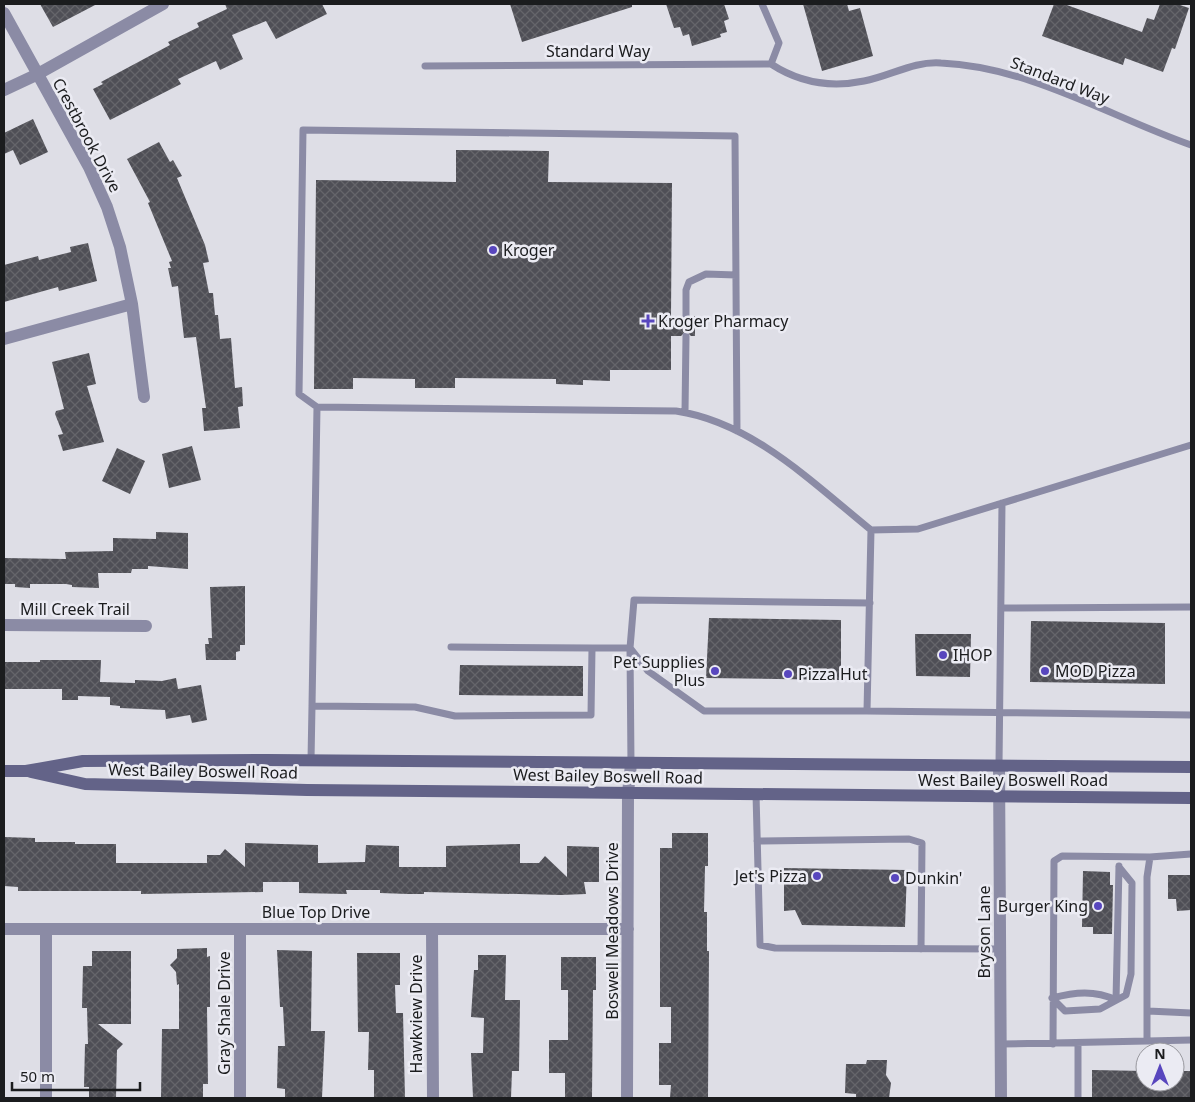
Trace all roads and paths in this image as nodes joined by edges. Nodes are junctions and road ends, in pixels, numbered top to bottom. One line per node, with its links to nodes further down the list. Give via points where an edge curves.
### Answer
1 (163, 4): 6 (street)
2 (762, 4): 4 (lane, via 779,43)
3 (4, 13): 6 (street, Crestbrook Drive)
4 (771, 64): 5 (lane, Standard Way); 8 (lane, Standard Way, via 789,76 823,85 865,81 911,65 941,63 1014,74)
5 (426, 66)
6 (36, 75): 7 (street); 10 (street, Crestbrook Drive, via 89,167 107,207 120,247)
7 (4, 90)
8 (1191, 145)
9 (736, 275): 11 (lane, via 706,274 689,282); 15 (lane, via 735,136 304,130 299,394); 17 (lane)
10 (132, 304): 13 (street); 14 (street, Crestbrook Drive)
11 (686, 316)
12 (686, 336): 16 (lane)
13 (4, 339)
14 (144, 397)
15 (317, 407): 16 (lane); 29 (lane)
16 (685, 412): 17 (lane, via 696,413)
17 (737, 431): 20 (lane, via 800,471)
18 (1191, 445): 19 (lane)
19 (1002, 503): 20 (lane, via 918,528); 23 (lane)
20 (871, 530): 21 (lane)
21 (870, 603): 28 (lane, via 634,600); 30 (lane)
22 (1191, 607): 23 (lane)
23 (1001, 608): 31 (lane)
24 (4, 625): 25 (street, Mill Creek Trail)
25 (146, 626)
26 (451, 647): 27 (lane)
27 (592, 648): 28 (lane); 29 (lane, via 591,715 455,716 415,707)
28 (630, 648): 30 (lane, via 648,671 704,711); 34 (lane)
29 (312, 706): 33 (lane)
30 (867, 711): 31 (lane)
31 (1000, 713): 32 (lane); 35 (lane)
32 (1191, 716)
33 (311, 760): 34 (main road, West Bailey Boswell Road); 38 (main road, West Bailey Boswell Road, via 83,761)
34 (631, 764): 35 (main road, West Bailey Boswell Road); 39 (street, Boswell Meadows Drive)
35 (999, 765): 36 (main road, West Bailey Boswell Road); 41 (street, Bryson Lane)
36 (1191, 767)
37 (4, 771): 38 (main road, West Bailey Boswell Road)
38 (26, 771): 39 (main road, West Bailey Boswell Road, via 85,784)
39 (628, 793): 40 (main road, West Bailey Boswell Road); 52 (street, Boswell Meadows Drive)
40 (756, 794): 41 (main road, West Bailey Boswell Road); 43 (lane)
41 (1000, 796): 42 (main road, West Bailey Boswell Road); 54 (street, Bryson Lane)
42 (1191, 798)
43 (757, 840): 53 (lane, via 760,945 775,948); 53 (lane, via 909,839 922,843)
44 (1191, 854): 46 (lane)
45 (1119, 857): 46 (lane); 47 (lane); 55 (lane, via 1062,856 1054,862)
46 (1150, 857): 57 (lane, via 1147,877)
47 (1119, 866): 56 (lane); 56 (lane, via 1132,884 1132,932 1131,974 1126,995)
48 (4, 929): 49 (street, Blue Top Drive)
49 (46, 929): 50 (street, Blue Top Drive); 64 (street)
50 (240, 929): 51 (street, Blue Top Drive); 65 (street, Gray Shale Drive)
51 (432, 929): 52 (street, Blue Top Drive); 66 (street, Hawkview Drive)
52 (628, 929): 67 (street, Boswell Meadows Drive)
53 (921, 949): 54 (lane)
54 (999, 949): 61 (street, Bryson Lane)
55 (1052, 998): 56 (lane, via 1066,994 1100,993); 56 (lane, via 1065,1010 1100,1009); 62 (lane)
56 (1116, 1000)
57 (1148, 1011): 58 (lane); 60 (lane)
58 (1191, 1013)
59 (1191, 1040): 60 (lane)
60 (1147, 1041): 63 (lane)
61 (1001, 1044): 62 (lane); 68 (street, Bryson Lane)
62 (1052, 1044): 63 (lane)
63 (1078, 1044): 69 (lane)
64 (46, 1098)
65 (240, 1098)
66 (433, 1098)
67 (627, 1098)
68 (1001, 1098)
69 (1078, 1098)

